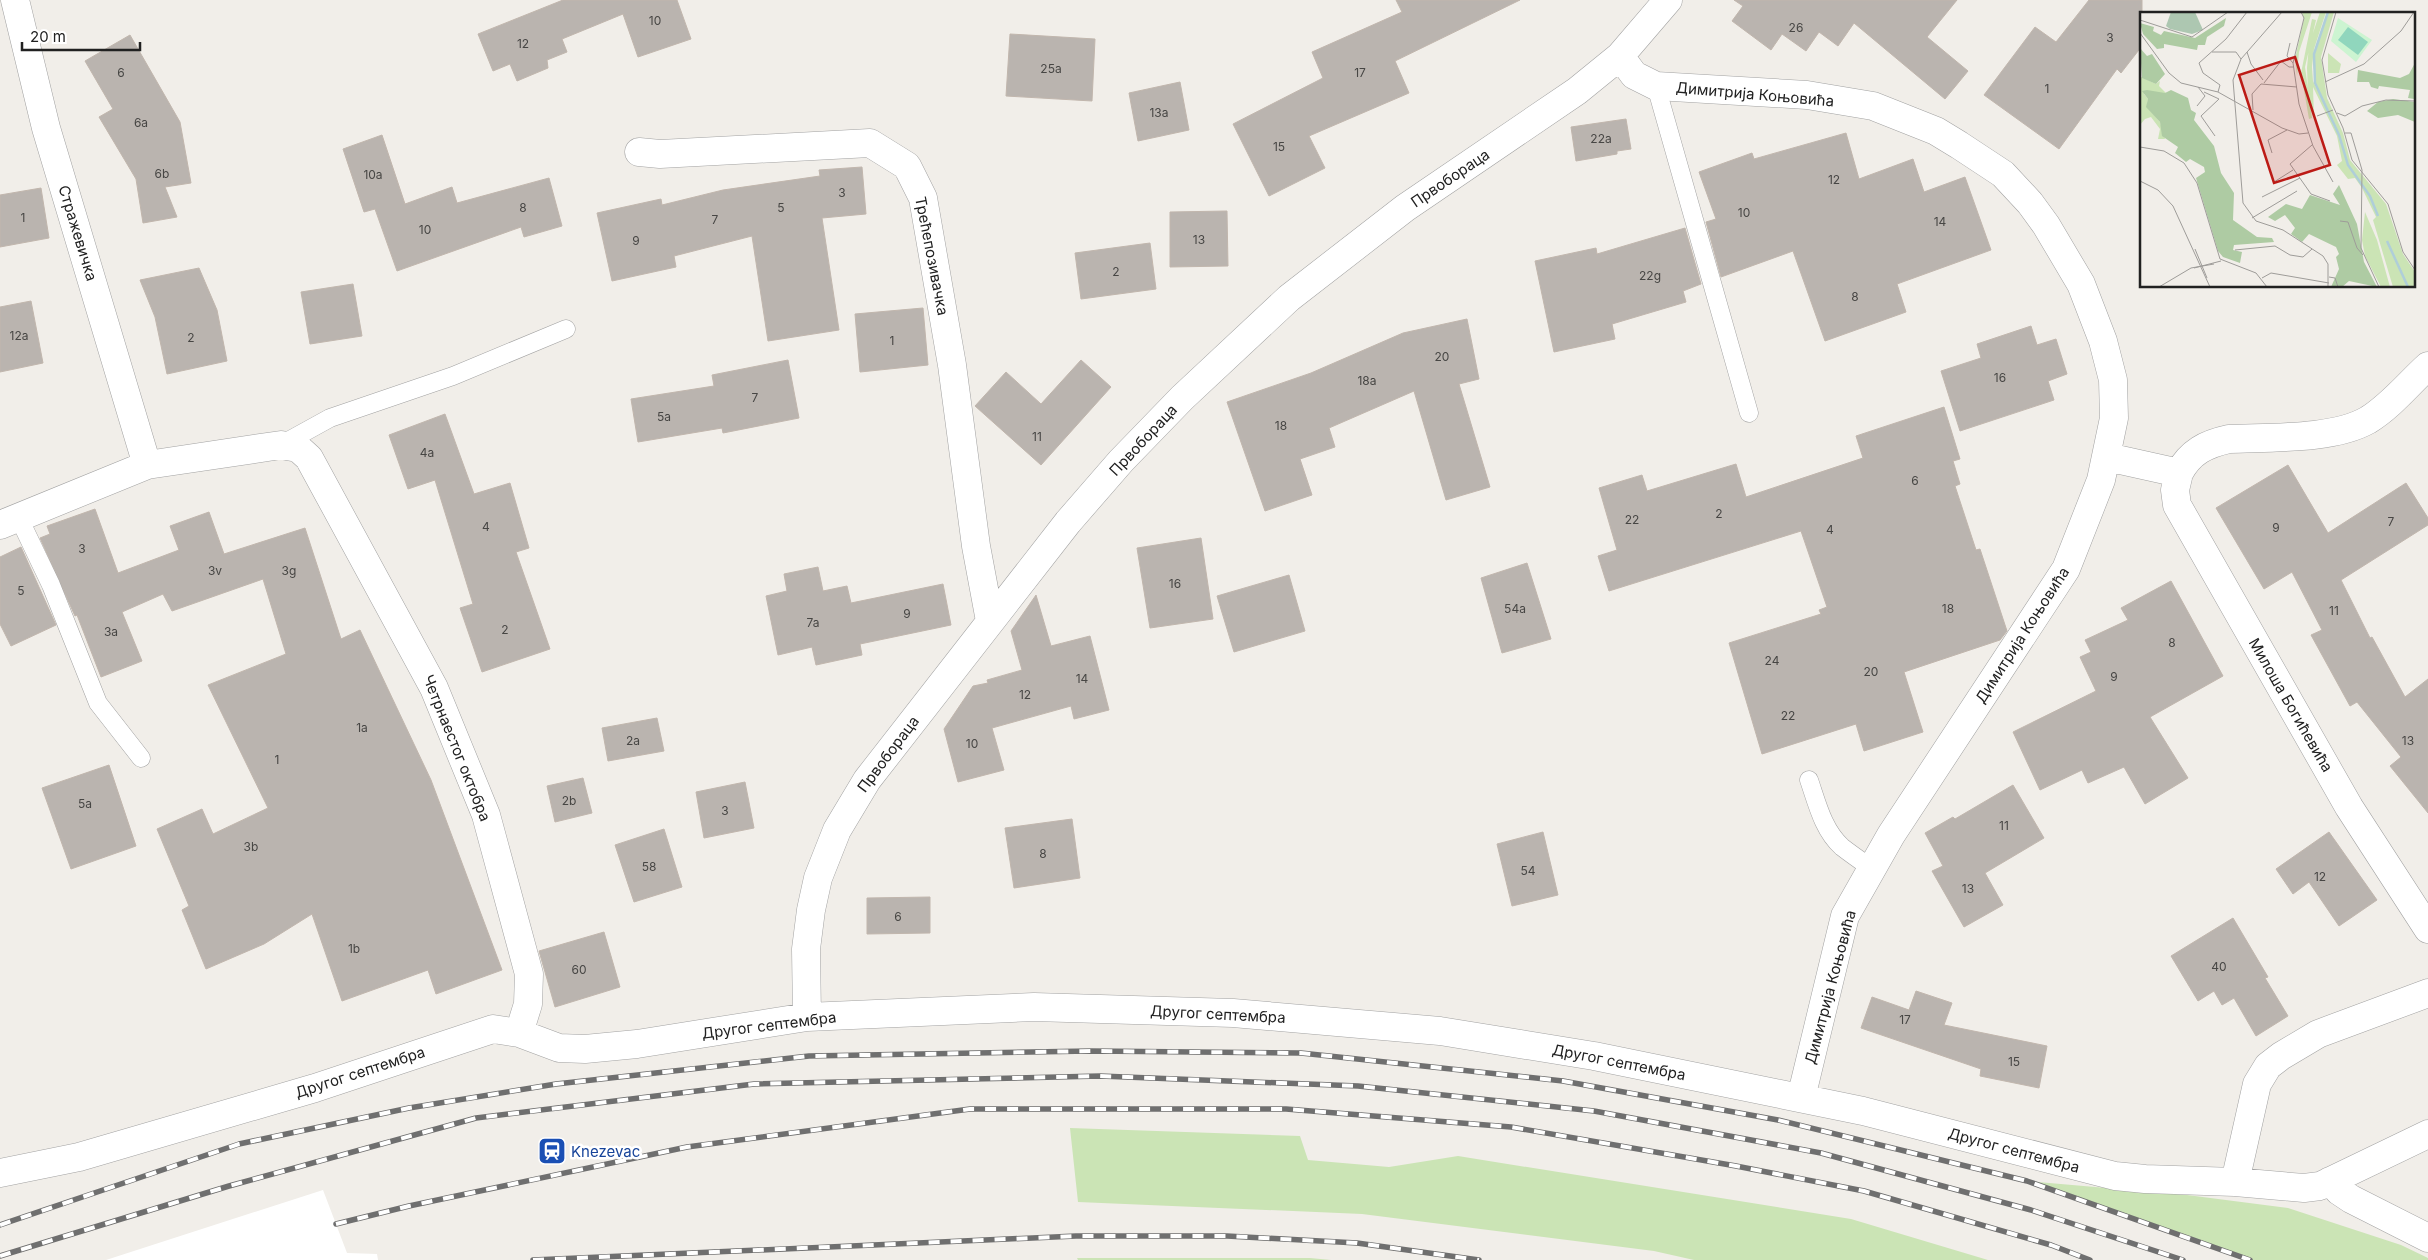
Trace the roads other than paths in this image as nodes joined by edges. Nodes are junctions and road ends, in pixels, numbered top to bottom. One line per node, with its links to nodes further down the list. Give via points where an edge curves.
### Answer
1 (15, 0): 11 (street, Стражевичка, via 46,128)
2 (1668, 0): 3 (street, Првобораца)
3 (1620, 56): 4 (street, Димитрија Коњовића, via 1634,75); 14 (street, Првобораца, via 1577,91 1405,208 1289,298 1182,398 1121,461)
4 (1656, 86): 8 (lane, Димитрија Коњовића); 10 (street, Димитрија Коњовића, via 1807,95 1873,106 1936,131 2003,174 2030,203 2061,249 2081,284 2103,341 2113,380 2114,418)
5 (639, 152): 14 (street, Трећепозивачка, via 660,154 870,143 907,166 923,198 952,365 976,546)
6 (566, 328): 9 (lane, Четрнаестог октобра, via 453,376 330,418)
7 (2428, 366): 12 (street, via 2368,420 2334,432 2214,442 2198,450)
8 (1749, 414)
9 (281, 445): 11 (street, Четрнаестог октобра); 21 (street, Четрнаестог октобра, via 298,448 309,458 434,688 486,815 529,974 529,995)
10 (2107, 457): 12 (street); 17 (street, Димитрија Коњовића, via 2066,569)
11 (147, 465): 13 (street, Четрнаестог октобра)
12 (2179, 473): 18 (street, Милоша Богићевића, via 2177,505 2349,807)
13 (10, 521): 15 (lane, via 51,585 98,703)
14 (990, 621): 20 (street, Првобораца, via 866,780 837,830 818,878 811,910 806,949)
15 (141, 758)
16 (1809, 780): 17 (lane, via 1824,822 1833,836)
17 (1871, 868): 22 (street, Димитрија Коњовића, via 1845,916)
18 (2428, 929)
19 (2428, 993): 26 (street, via 2318,1034 2268,1066 2257,1084)
20 (808, 1017): 21 (street, Другог септембра, via 585,1049 559,1048); 22 (street, Другог септембра, via 1034,1007 1233,1012 1440,1031 1594,1056)
21 (519, 1033): 24 (street, Другог септембра, via 498,1028 485,1030 315,1088 79,1157)
22 (1801, 1098): 26 (street, Другог септембра, via 2115,1176)
23 (2428, 1134): 25 (street, Другог септембра)
24 (0, 1173)
25 (2330, 1181): 26 (street, Другог септембра, via 2304,1188); 27 (street, via 2351,1199)
26 (2235, 1182)
27 (2428, 1238)

